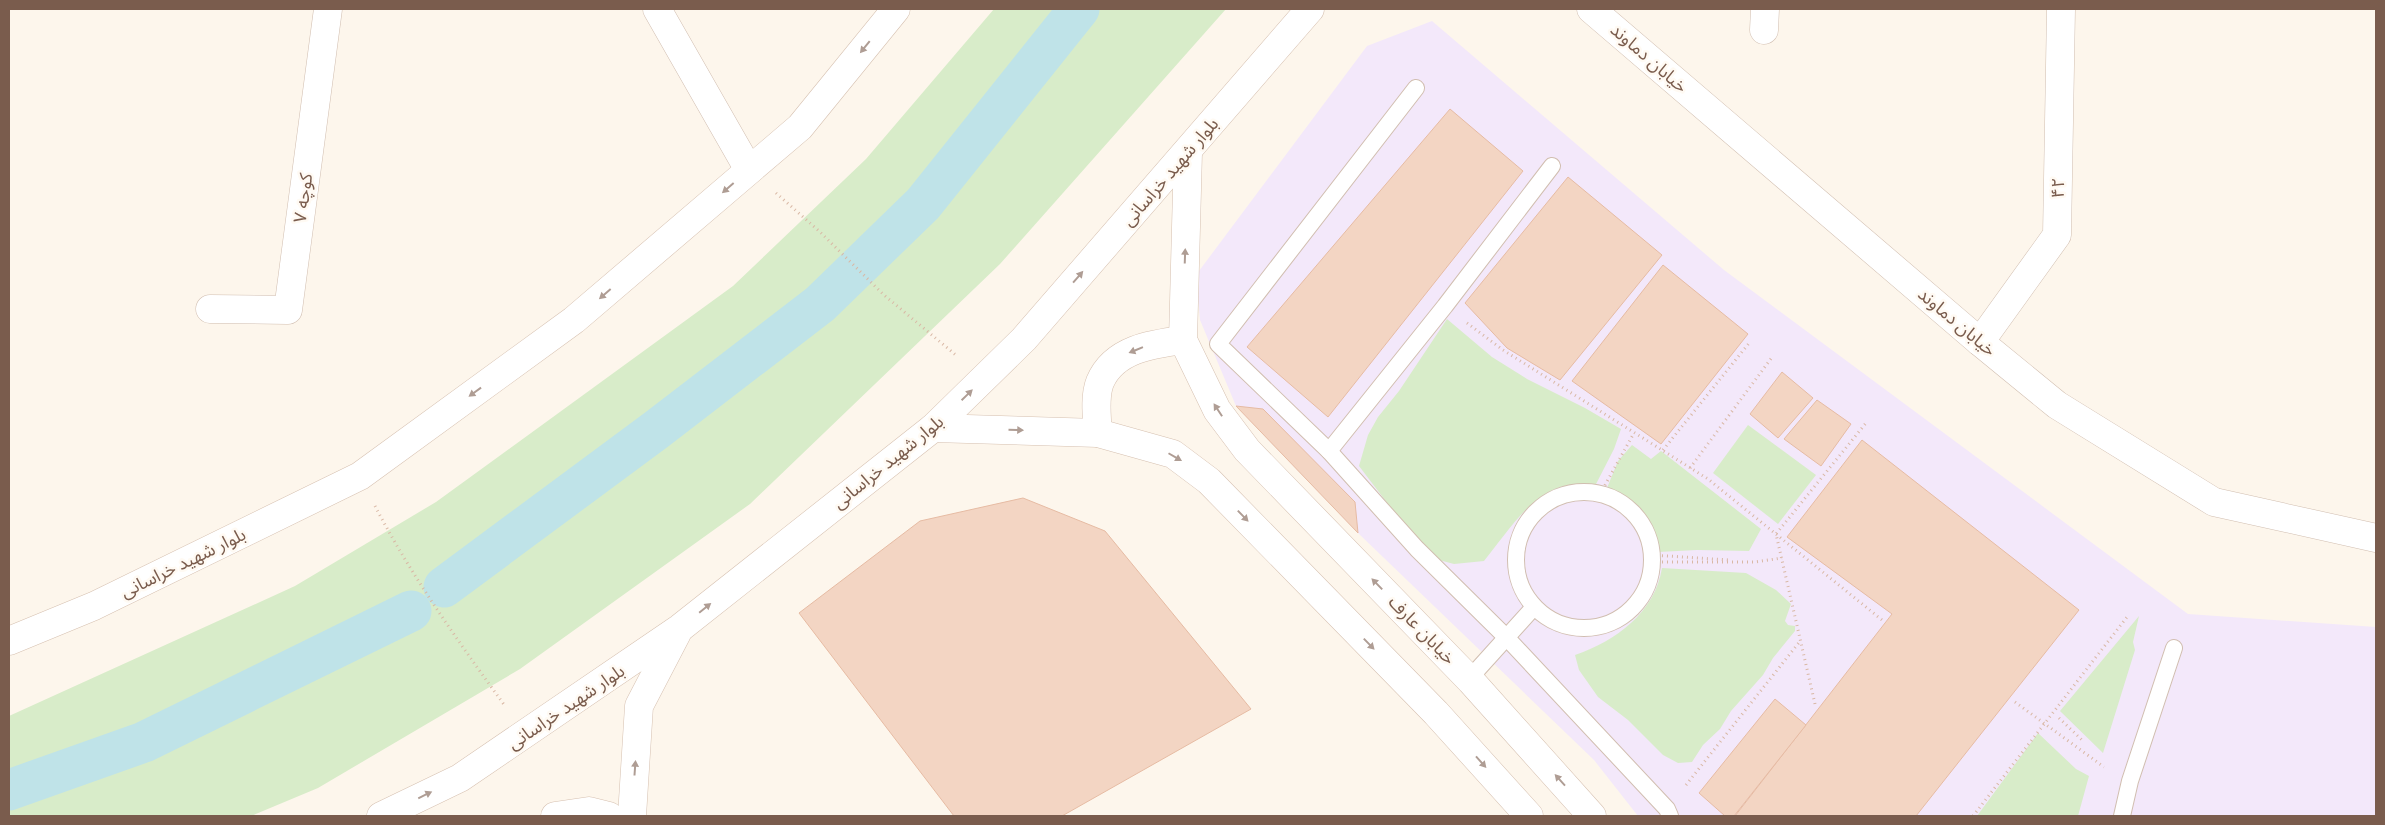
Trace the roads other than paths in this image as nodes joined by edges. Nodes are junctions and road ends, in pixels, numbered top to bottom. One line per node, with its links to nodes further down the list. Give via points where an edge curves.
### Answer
1 (328, 9): 11 (main road, کوچه ۷, via 288,310)
2 (657, 9): 10 (main road)
3 (896, 9): 10 (main road, بلوار شهید خراسانی, one-way to 10, via 800,127)
4 (1310, 9): 8 (main road, بلوار شهید خراسانی)
5 (1591, 9): 13 (main road, خیابان دماوند)
6 (2061, 9): 13 (main road, ۴۲, via 2057,235)
7 (1416, 88): 16 (lane, via 1218,344)
8 (1188, 152): 12 (main road, one-way to 8); 14 (main road, بلوار شهید خراسانی, one-way to 8, via 1024,339)
9 (1552, 166): 16 (lane)
10 (749, 170): 21 (main road, بلوار شهید خراسانی, one-way to 21, via 574,320 360,476 94,606)
11 (210, 310)
12 (1183, 340): 15 (main road, one-way to 15, via 1152,344 1114,362 1100,382); 23 (main road, خیابان عارف, one-way to 12, via 1247,450 1218,410)
13 (1980, 342): 17 (main road, خیابان دماوند, via 2057,405 2214,502)
14 (933, 428): 15 (main road, one-way to 15); 19 (main road, بلوار شهید خراسانی, one-way to 14)
15 (1098, 433): 29 (main road, one-way to 29, via 1173,454 1209,481 1436,713)
16 (1329, 451): 20 (lane, via 1417,548)
17 (2376, 538)
18 (1534, 607): 18 (lane, via 1557,624 1579,629 1602,627 1623,617 1639,602 1650,582 1652,559 1649,537 1637,517 1621,502 1600,494 1577,492 1555,498 1537,511 1523,529 1516,550 1517,573 1524,595); 20 (lane)
19 (680, 628): 25 (main road, بلوار شهید خراسانی, one-way to 19, via 460,778); 28 (main road, one-way to 19, via 639,706)
20 (1506, 637): 23 (lane); 24 (lane)
21 (9, 641)
22 (2174, 648): 31 (lane)
23 (1471, 680): 30 (main road, خیابان عارف, one-way to 23)
24 (1669, 813)
25 (381, 816)
26 (555, 816): 27 (main road, via 589,811)
27 (609, 816)
28 (632, 816)
29 (1530, 816)
30 (1592, 816)
31 (2122, 816)

